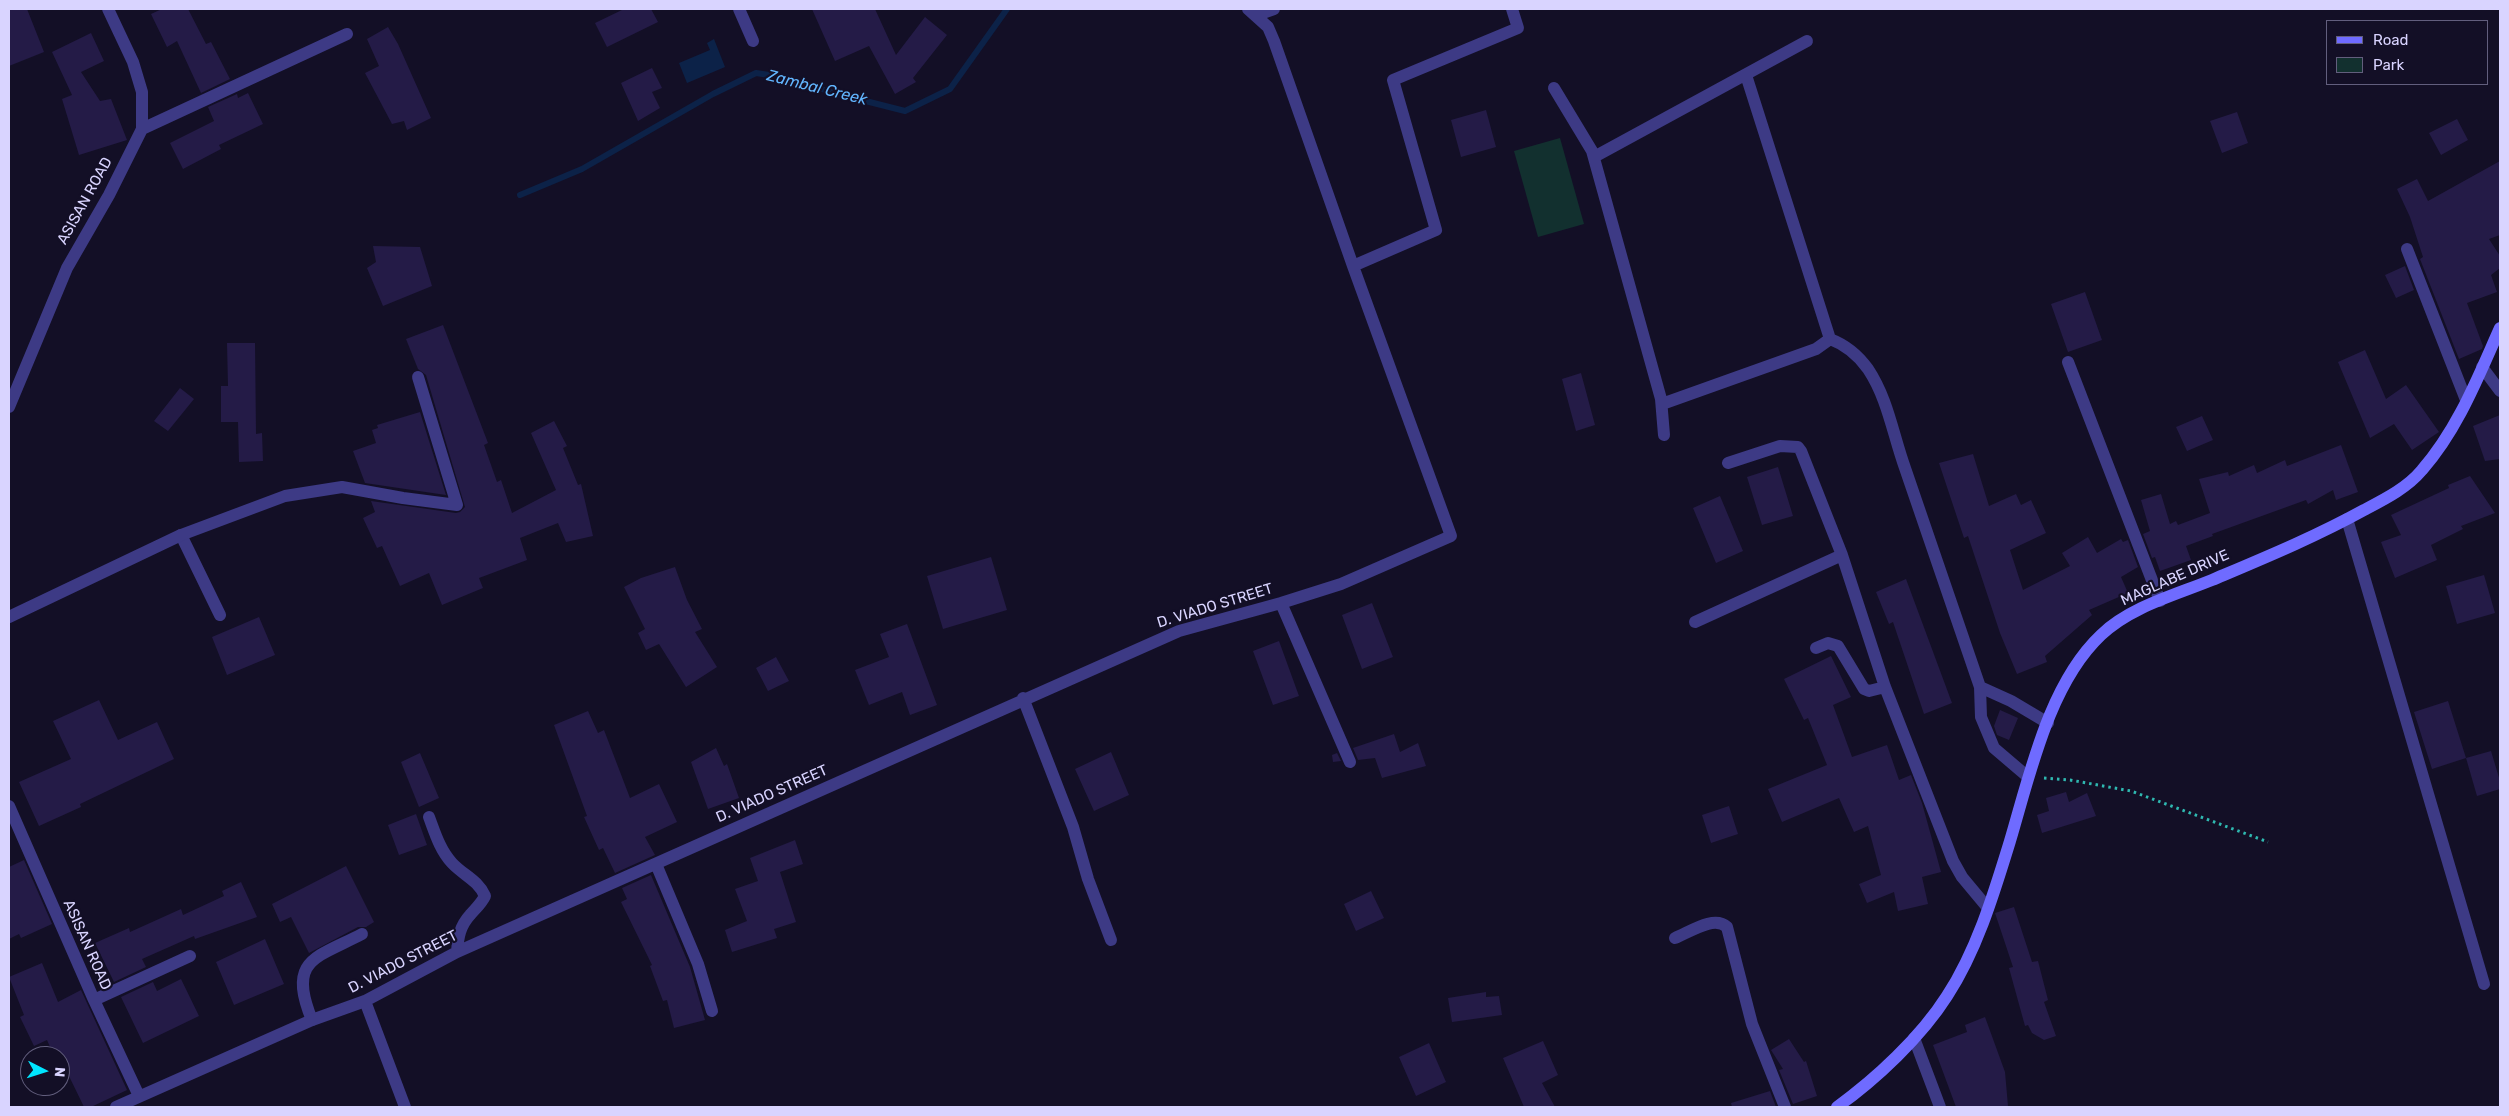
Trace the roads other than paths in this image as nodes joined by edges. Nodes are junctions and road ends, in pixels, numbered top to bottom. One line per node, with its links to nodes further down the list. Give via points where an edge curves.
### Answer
1 (108, 9): 11 (street, ASISAN ROAD, via 133,62 142,92)
2 (739, 9): 7 (street)
3 (1274, 9): 5 (street)
4 (1512, 9): 14 (street, via 1518,28 1393,80 1436,230)
5 (1252, 12): 14 (street, via 1268,28 1274,41)
6 (347, 34): 11 (street)
7 (753, 41)
8 (1807, 41): 9 (street)
9 (1746, 75): 12 (street); 16 (street)
10 (1554, 88): 12 (street)
11 (142, 129): 23 (street, ASISAN ROAD, via 67,268)
12 (1594, 157): 22 (street)
13 (2407, 249): 21 (street)
14 (1353, 266): 30 (street, D. VIADO STREET, via 1451,536 1341,584)
15 (2500, 328): 18 (main road, MAGLABE DRIVE)
16 (1830, 339): 22 (street, via 1816,349); 36 (street, via 1843,344 1859,358 1883,398)
17 (2068, 362): 29 (street)
18 (2482, 367): 20 (street); 21 (main road, MAGLABE DRIVE)
19 (418, 378): 27 (street, via 457,505 342,487 285,496)
20 (2500, 391)
21 (2466, 400): 26 (main road, MAGLABE DRIVE, via 2448,435 2420,473 2393,494)
22 (1662, 404): 24 (street)
23 (9, 407)
24 (1664, 436)
25 (1728, 463): 28 (street, via 1780,446 1798,447)
26 (2347, 519): 29 (main road, MAGLABE DRIVE, via 2313,537); 50 (street)
27 (180, 535): 31 (street); 32 (street)
28 (1842, 555): 33 (street); 35 (street)
29 (2160, 601): 38 (main road, MAGLABE DRIVE, via 2131,613 2101,635 2070,671)
30 (1281, 603): 37 (street, D. VIADO STREET, via 1179,631); 39 (street)
31 (220, 615)
32 (9, 618)
33 (1695, 622)
34 (1816, 648): 35 (street, via 1828,643 1838,646 1864,689)
35 (1885, 687): 44 (street, via 1953,861)
36 (1980, 687): 38 (street, via 2012,701); 40 (street, via 1981,717 1994,748)
37 (1023, 698): 43 (street, D. VIADO STREET); 47 (street, via 1073,827)
38 (2048, 723): 40 (main road, MAGLABE DRIVE)
39 (1350, 762)
40 (2028, 777): 44 (main road, MAGLABE DRIVE)
41 (9, 806): 51 (street, ASISAN ROAD)
42 (429, 817): 48 (street, via 438,843 452,864 478,885 485,896 482,904 463,923)
43 (656, 864): 48 (street, D. VIADO STREET); 53 (street, via 698,964)
44 (1987, 907): 55 (main road, MAGLABE DRIVE, via 1974,945 1947,997)
45 (362, 934): 54 (street, via 310,961 302,975)
46 (1676, 938): 59 (street, via 1714,922 1727,927 1752,1024)
47 (1111, 940)
48 (458, 952): 52 (street, D. VIADO STREET)
49 (190, 956): 51 (street)
50 (2484, 984)
51 (94, 1000): 56 (street, ASISAN ROAD)
52 (365, 1001): 54 (street, D. VIADO STREET); 58 (street)
53 (712, 1011)
54 (312, 1020): 56 (street, D. VIADO STREET)
55 (1914, 1038): 60 (main road, MAGLABE DRIVE, via 1862,1089); 61 (street)
56 (139, 1096): 57 (street, D. VIADO STREET)
57 (116, 1107)
58 (405, 1107)
59 (1785, 1107)
60 (1837, 1107)
61 (1940, 1107)

